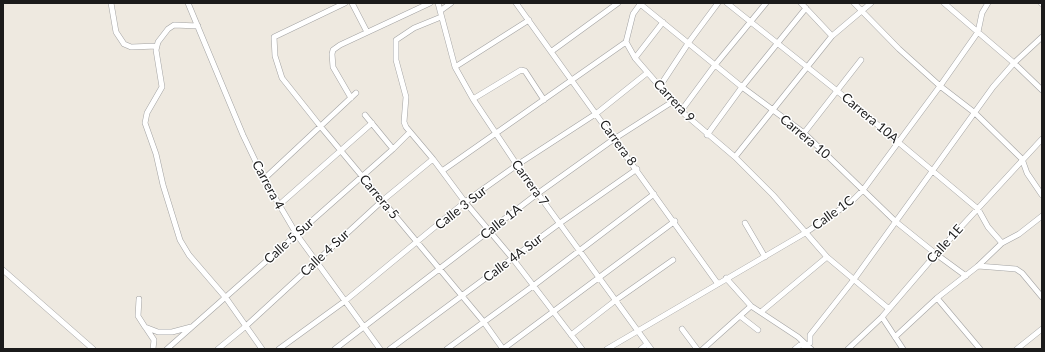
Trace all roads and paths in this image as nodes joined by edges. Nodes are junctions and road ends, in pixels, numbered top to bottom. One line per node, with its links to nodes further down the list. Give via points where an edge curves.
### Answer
1 (111, 3): 34 (street, via 116,32 124,44 131,47)
2 (188, 3): 26 (street, Carrera 4)
3 (345, 3): 60 (street, Carrera 5, via 274,37 275,56 282,78)
4 (352, 3): 27 (street)
5 (430, 3): 27 (street)
6 (438, 3): 21 (street, Carrera 7)
7 (451, 3): 21 (street)
8 (516, 3): 23 (street, Carrera 8)
9 (618, 3): 35 (street)
10 (640, 3): 24 (street, Carrera 10); 31 (street, via 631,18)
11 (718, 3): 32 (street)
12 (727, 3): 25 (street, Carrera 10A)
13 (766, 3): 25 (street)
14 (801, 3): 19 (street)
15 (854, 3): 20 (street)
16 (871, 3): 20 (street)
17 (944, 3): 28 (street)
18 (988, 3): 28 (street, Calle 1C, via 982,13)
19 (806, 8): 29 (street); 33 (street)
20 (861, 10): 29 (street); 45 (street)
21 (440, 11): 22 (street, Carrera 7)
22 (441, 17): 41 (street, Carrera 7); 61 (street, via 399,37 395,44 396,60 406,97 405,124)
23 (529, 20): 35 (street, Carrera 8); 41 (street)
24 (663, 22): 32 (street, Carrera 10); 36 (street)
25 (751, 22): 33 (street, Carrera 10A); 39 (street)
26 (198, 26): 34 (street, via 171,26); 78 (street, Carrera 4)
27 (367, 32): 50 (street, via 340,45 332,54 333,67)
28 (978, 32): 38 (street); 45 (street, Calle 1C)
29 (832, 36): 40 (street)
30 (1042, 37): 38 (street)
31 (626, 42): 36 (street, Carrera 9); 43 (street)
32 (689, 42): 39 (street, Carrera 10); 44 (street)
33 (777, 42): 40 (street, Carrera 10A); 46 (street)
34 (157, 46): 115 (street, via 162,87 147,113 145,123 180,240 193,260)
35 (552, 51): 43 (street, Carrera 8)
36 (635, 58): 42 (street, Carrera 9)
37 (861, 60): 47 (street)
38 (1014, 63): 48 (street); 56 (street)
39 (715, 65): 46 (street, Carrera 10); 55 (street)
40 (807, 66): 47 (street, Carrera 10A); 54 (street)
41 (455, 67): 51 (street, Carrera 7)
42 (647, 73): 44 (street, Carrera 9); 57 (street, Calle 3 Sur)
43 (573, 80): 52 (street); 57 (street, Carrera 8)
44 (660, 86): 53 (street, Carrera 9)
45 (940, 86): 56 (street); 67 (street, Calle 1C)
46 (742, 87): 54 (street, Carrera 10); 64 (street)
47 (836, 90): 62 (street); 67 (street, Carrera 10A)
48 (1042, 90)
49 (356, 93): 50 (street)
50 (351, 98): 60 (street)
51 (473, 99): 52 (street, via 521,70 525,71); 63 (street, Carrera 7)
52 (544, 100): 63 (street)
53 (672, 102): 55 (street, Carrera 9); 65 (street, Calle 1A)
54 (772, 110): 62 (street, Carrera 10); 70 (street)
55 (680, 111): 64 (street, Carrera 9)
56 (975, 113): 72 (street); 75 (street)
57 (597, 114): 65 (street, Carrera 8); 73 (street, Calle 3 Sur)
58 (365, 115): 59 (street)
59 (372, 123): 68 (street); 69 (street)
60 (320, 127): 69 (street, Carrera 5); 78 (street)
61 (410, 132): 68 (street, Calle 5 Sur); 71 (street)
62 (804, 133): 79 (street, Carrera 10)
63 (495, 134): 73 (street, Carrera 7); 76 (street)
64 (707, 135): 70 (street, Carrera 9)
65 (614, 139): 74 (street, Carrera 8); 80 (street, Calle 1A)
66 (1042, 139): 72 (street, Calle 1E)
67 (898, 142): 75 (street, Carrera 10A); 79 (street, Calle 1C)
68 (393, 149): 77 (street, Calle 5 Sur)
69 (340, 150): 77 (street, Carrera 5); 85 (street)
70 (734, 157): 93 (street, Carrera 9, via 773,195)
71 (433, 159): 76 (street); 83 (street, Calle 4 Sur)
72 (1022, 159): 82 (street, via 1026,173); 86 (street, Calle 1E)
73 (517, 165): 80 (street, Carrera 7); 84 (street, Calle 3 Sur)
74 (637, 169): 81 (street, Carrera 8); 90 (street, Calle 4A Sur)
75 (934, 170): 86 (street, Carrera 10A); 89 (street)
76 (442, 171): 84 (street)
77 (362, 176): 83 (street, Carrera 5); 94 (street, Calle 5 Sur)
78 (264, 179): 85 (street, Carrera 4)
79 (863, 190): 89 (street, Carrera 10); 93 (street, Calle 1C, via 839,211)
80 (537, 194): 90 (street, Carrera 7); 92 (street, Calle 1A)
81 (654, 194): 88 (street, Carrera 8); 97 (street)
82 (1042, 195)
83 (382, 201): 95 (street, Carrera 5); 103 (street, Calle 4 Sur)
84 (465, 202): 92 (street); 95 (street, Calle 3 Sur)
85 (279, 206): 94 (street, Carrera 4)
86 (978, 209): 96 (street, Carrera 10A, via 988,228); 98 (street, Calle 1E)
87 (1042, 216): 96 (street, via 1019,234)
88 (675, 221): 108 (street); 111 (street, Carrera 8)
89 (895, 221): 98 (street, Carrera 10); 110 (street)
90 (560, 223): 97 (street, Carrera 7); 101 (street, Calle 4A Sur)
91 (745, 223): 100 (street)
92 (489, 232): 101 (street); 105 (street, Calle 1A)
93 (805, 233): 99 (street, Carrera 9); 100 (street, Calle 1C)
94 (297, 235): 103 (street, Carrera 4); 115 (street, Calle 5 Sur)
95 (418, 243): 105 (street, Carrera 5); 119 (street, Calle 3 Sur)
96 (1002, 243): 104 (street)
97 (580, 250): 108 (street, Carrera 7); 112 (street)
98 (936, 254): 107 (street, Carrera 10); 121 (street, Calle 1E)
99 (827, 256): 110 (street, Carrera 9); 123 (street)
100 (764, 257): 109 (street, Calle 1C)
101 (513, 259): 112 (street); 113 (street, Calle 4A Sur)
102 (673, 260): 118 (street)
103 (316, 261): 119 (street, Carrera 4); 128 (street, Calle 4 Sur)
104 (978, 266): 107 (street); 114 (street, via 1016,269)
105 (440, 269): 113 (street, Carrera 5); 130 (street, Calle 1A)
106 (3, 270): 139 (street)
107 (966, 276): 116 (street)
108 (599, 277): 118 (street, Carrera 7); 122 (street)
109 (726, 278): 111 (street, Calle 1C); 120 (street)
110 (855, 278): 121 (street, Carrera 9); 138 (street, via 810,335)
111 (718, 284): 133 (street, Calle 1C)
112 (533, 286): 122 (street); 126 (street)
113 (462, 296): 126 (street, Carrera 5); 147 (street, Calle 4A Sur)
114 (1042, 297)
115 (226, 298): 127 (street, Calle 5 Sur); 128 (street)
116 (937, 298): 136 (street); 159 (street)
117 (139, 299): 129 (street, via 138,316)
118 (616, 300): 133 (street, Carrera 7); 135 (street)
119 (345, 301): 130 (street, Carrera 4); 144 (street, Calle 3 Sur)
120 (751, 306): 123 (street); 124 (street)
121 (889, 309): 125 (street, Calle 1E)
122 (552, 311): 135 (street); 149 (street)
123 (761, 312): 138 (street)
124 (740, 316): 134 (street); 155 (street)
125 (882, 317): 136 (street); 157 (street, Calle 1E)
126 (483, 321): 148 (street); 149 (street, Carrera 5)
127 (194, 326): 129 (street, via 172,332 158,332); 141 (street, Calle 5 Sur)
128 (246, 326): 142 (street, Calle 4 Sur); 143 (street)
129 (145, 328): 140 (street, via 154,340)
130 (363, 328): 145 (street, Calle 1A); 146 (street, Carrera 4)
131 (1042, 328): 160 (street)
132 (682, 329): 154 (street)
133 (638, 330): 137 (street, Carrera 7); 151 (street, Calle 1C)
134 (758, 330)
135 (571, 335): 150 (street)
136 (895, 336): 158 (street)
137 (647, 344): 152 (street); 153 (street, Carrera 7)
138 (808, 346): 156 (street, via 800,345)
139 (92, 349)
140 (153, 349)
141 (167, 349)
142 (218, 349)
143 (262, 349)
144 (279, 349)
145 (335, 349)
146 (380, 349)
147 (390, 349)
148 (447, 349)
149 (503, 349)
150 (582, 349)
151 (606, 349)
152 (641, 349)
153 (651, 349)
154 (697, 349)
155 (703, 349)
156 (795, 349)
157 (848, 349)
158 (903, 349)
159 (980, 349)
160 (1017, 349)

